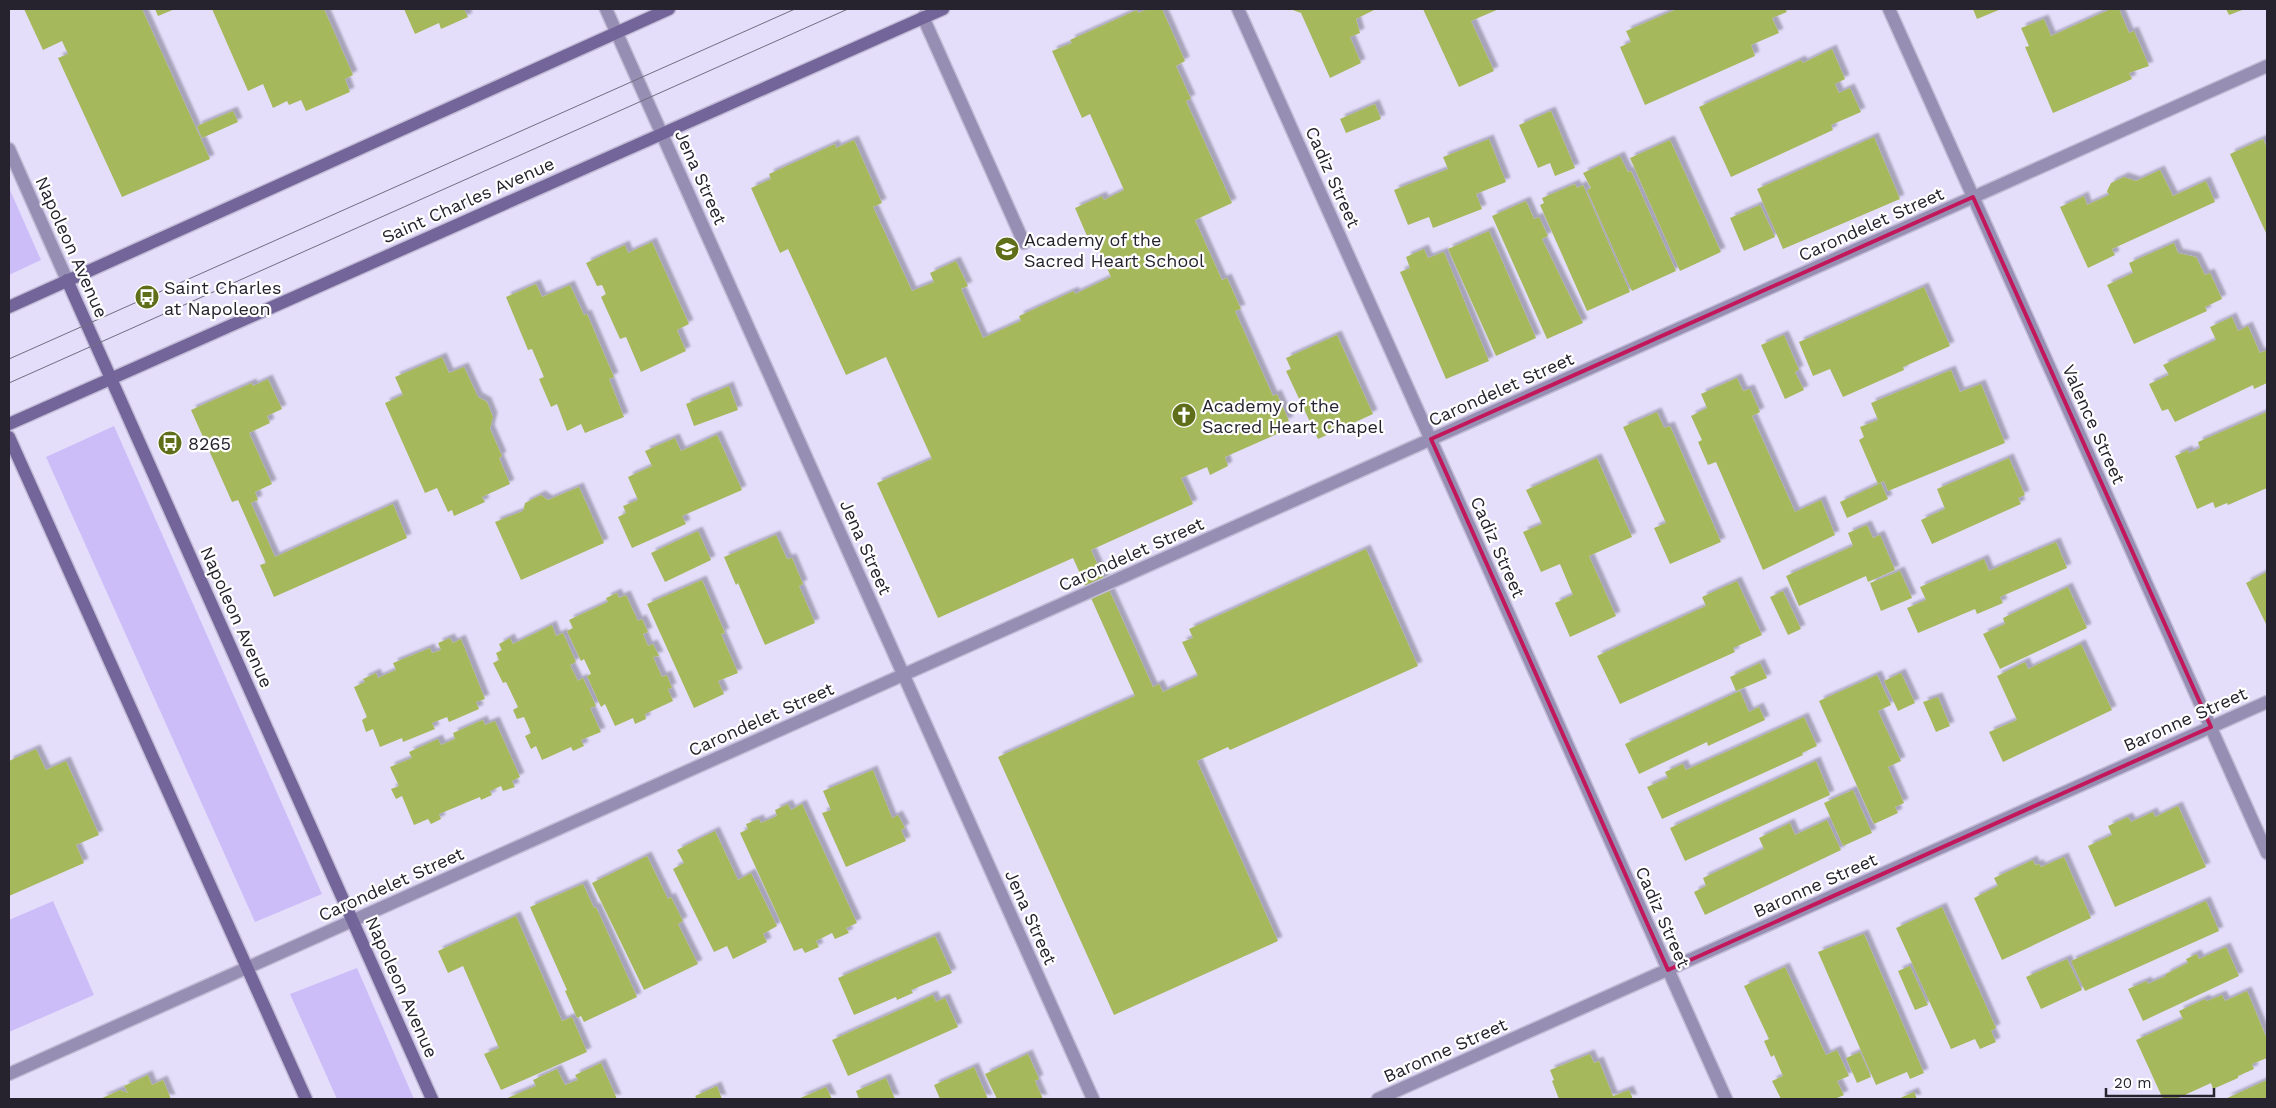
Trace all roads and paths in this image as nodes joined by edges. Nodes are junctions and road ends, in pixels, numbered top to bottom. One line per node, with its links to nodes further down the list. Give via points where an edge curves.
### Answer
1 (606, 9): 7 (street, Jena Street)
2 (669, 9): 7 (main road)
3 (943, 9): 6 (main road, Saint Charles Avenue)
4 (1238, 9): 18 (street, Cadiz Street)
5 (1889, 9): 11 (street, Valence Street)
6 (923, 18): 9 (main road, Saint Charles Avenue); 12 (street)
7 (617, 32): 9 (street, Jena Street); 13 (main road)
8 (2267, 66): 11 (street, Carondelet Street)
9 (662, 133): 15 (main road, Saint Charles Avenue); 19 (street, Jena Street)
10 (9, 149): 13 (street, Napoleon Avenue)
11 (1973, 197): 18 (street, Carondelet Street); 21 (street, Valence Street)
12 (1024, 243)
13 (68, 280): 14 (main road); 15 (main road, Napoleon Avenue)
14 (9, 307)
15 (111, 379): 16 (main road, Saint Charles Avenue); 23 (main road, Napoleon Avenue)
16 (9, 424)
17 (9, 437): 24 (main road)
18 (1431, 439): 19 (street, Carondelet Street); 25 (street, Cadiz Street)
19 (904, 674): 23 (street, Carondelet Street); 29 (street, Jena Street)
20 (2267, 702): 21 (street, Baronne Street)
21 (2211, 727): 22 (street, Valence Street); 25 (street, Baronne Street)
22 (2267, 853)
23 (353, 920): 24 (street, Carondelet Street); 28 (main road, Napoleon Avenue)
24 (247, 968): 26 (street, Carondelet Street); 27 (main road)
25 (1668, 970): 30 (street, Baronne Street); 31 (street, Cadiz Street)
26 (9, 1074)
27 (306, 1099)
28 (432, 1099)
29 (1094, 1099)
30 (1378, 1099)
31 (1726, 1099)

